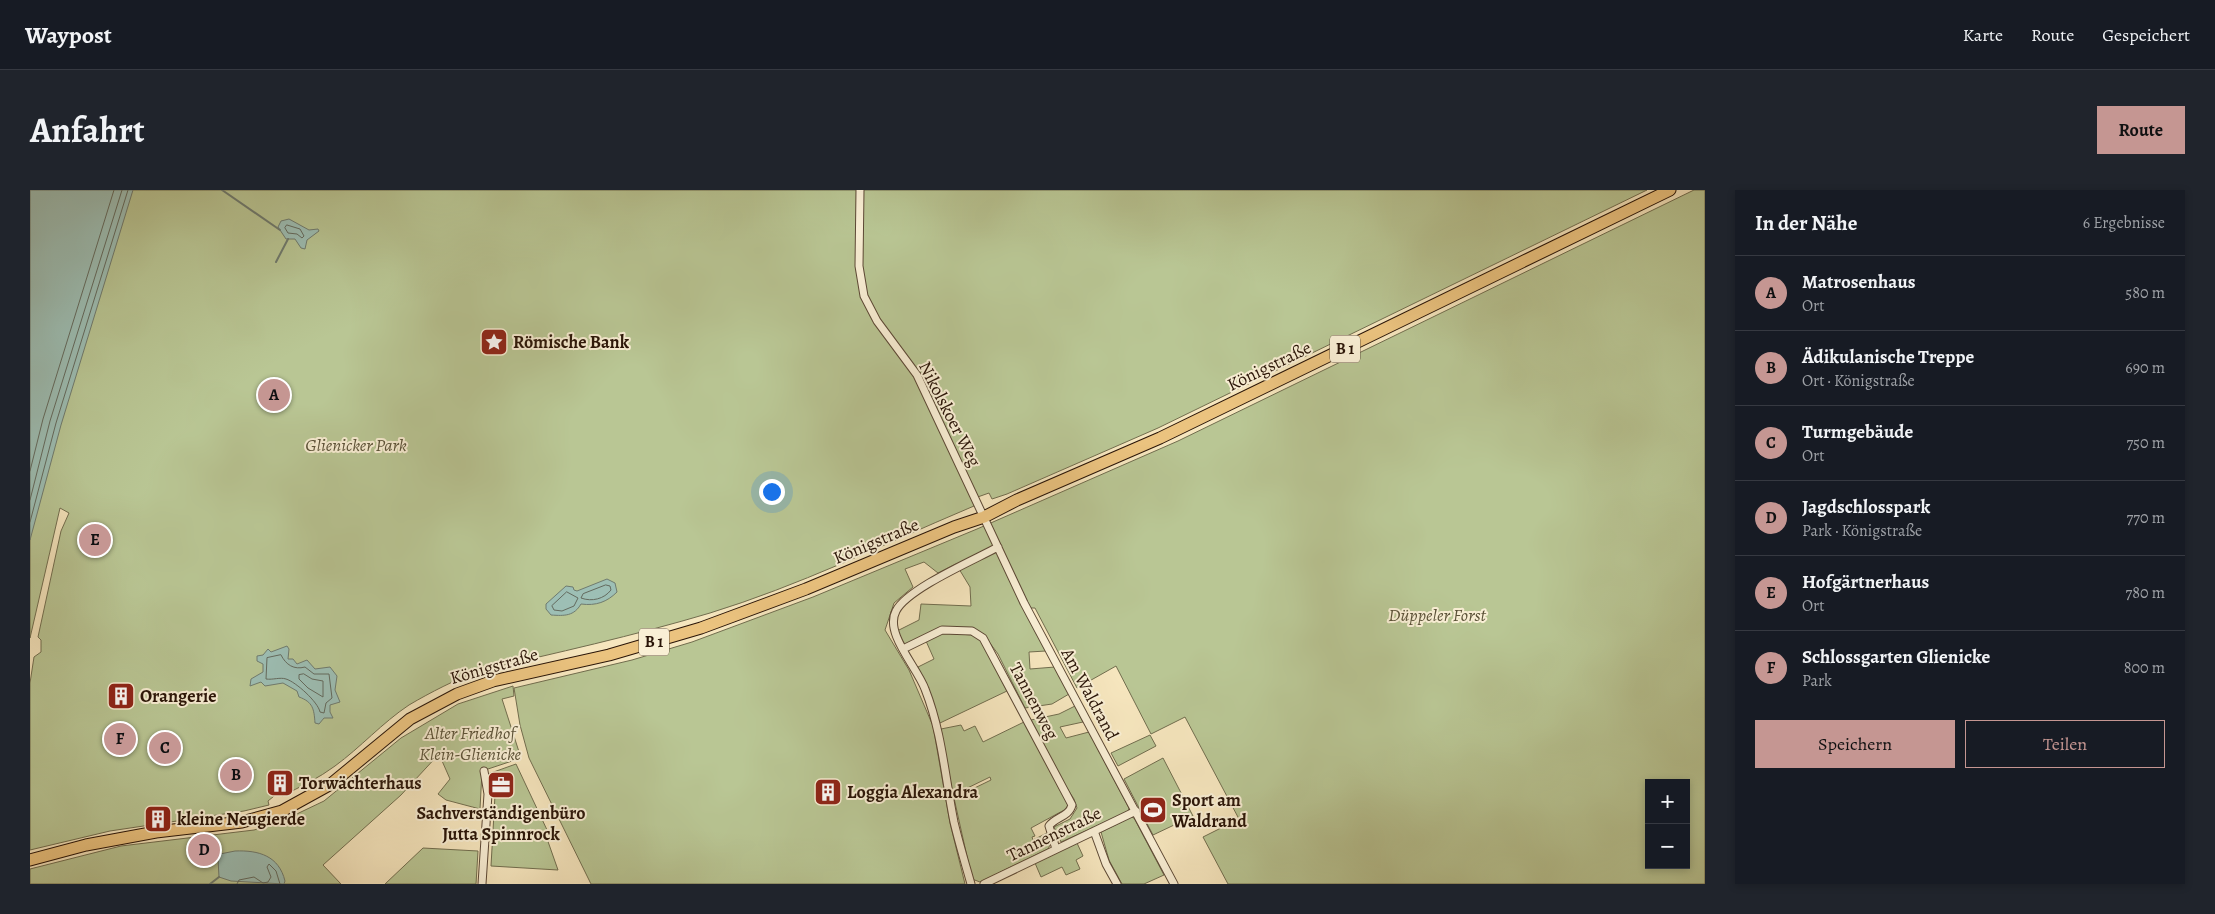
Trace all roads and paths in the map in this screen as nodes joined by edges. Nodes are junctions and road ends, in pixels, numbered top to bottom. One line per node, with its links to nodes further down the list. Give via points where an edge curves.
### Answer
1 (860, 190): 3 (street, Nikolskoer Weg, via 859,266 864,296 877,321 917,375)
2 (1670, 190): 3 (main road, Königstraße / B 1, via 1160,438)
3 (983, 514): 4 (street, Am Waldrand); 10 (main road, Königstraße / B 1, via 806,589 701,628 609,655 493,681 457,694 410,719 331,784 269,816 112,840)
4 (998, 547): 5 (street, via 914,592 899,606 893,628); 7 (street, Am Waldrand, via 1024,603)
5 (903, 649): 9 (street, Tannenweg, via 942,630 972,631 983,638 1072,805 1068,813 1049,826); 12 (street, via 919,674 938,724 954,821)
6 (484, 771): 11 (street, via 488,794)
7 (1136, 811): 8 (street, Tannenstraße); 15 (street, Am Waldrand)
8 (1094, 831): 9 (street, Tannenstraße); 14 (street)
9 (1056, 849): 13 (street, Tannenstraße)
10 (30, 860)
11 (482, 884)
12 (971, 884)
13 (984, 884)
14 (1117, 884)
15 (1174, 884)

